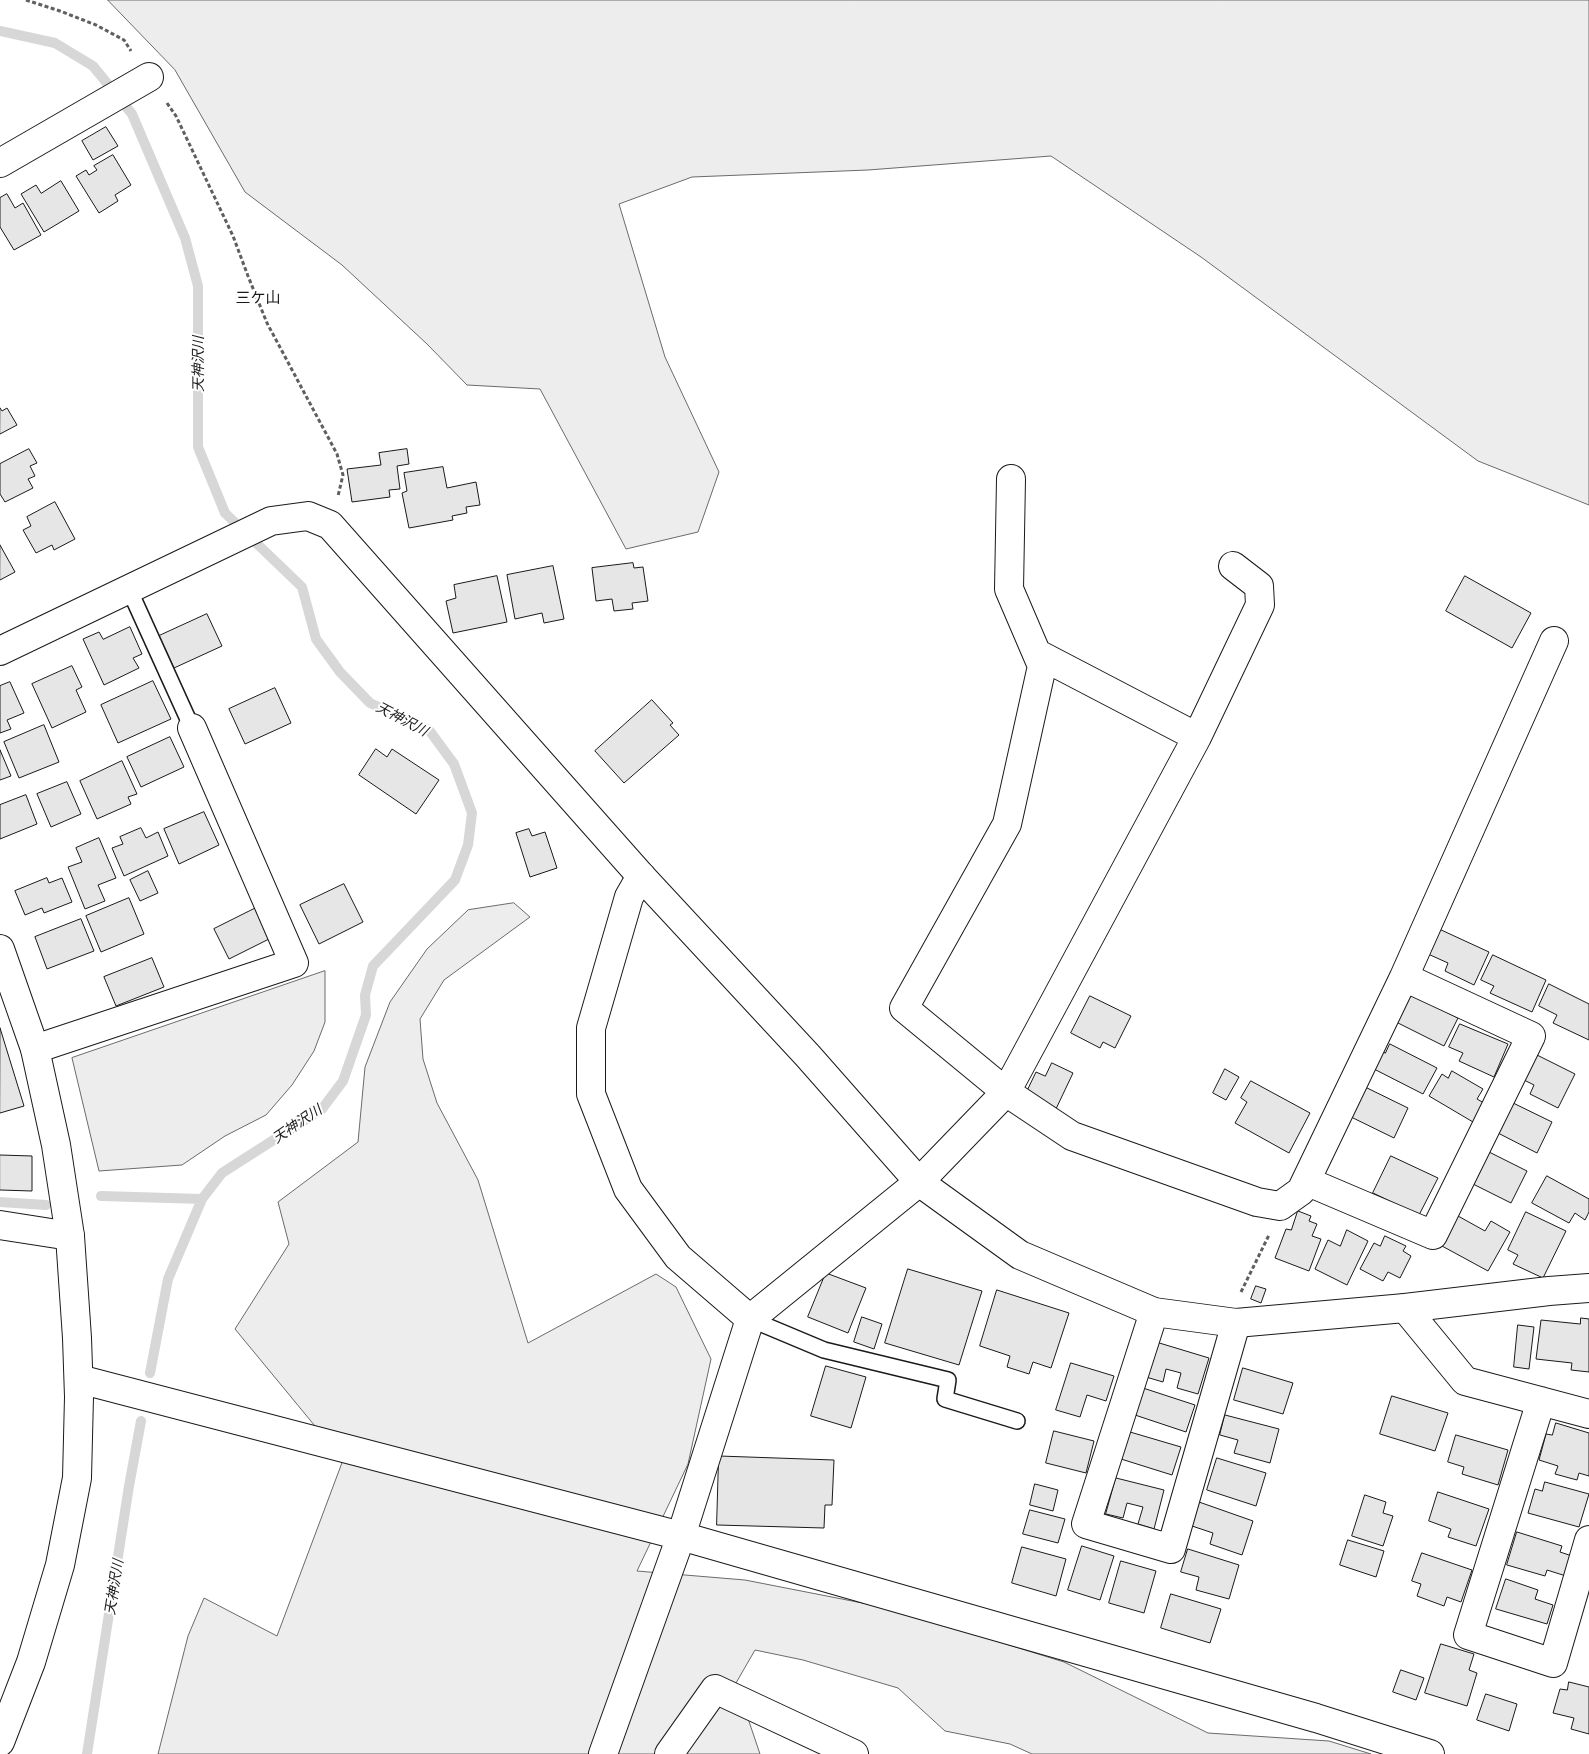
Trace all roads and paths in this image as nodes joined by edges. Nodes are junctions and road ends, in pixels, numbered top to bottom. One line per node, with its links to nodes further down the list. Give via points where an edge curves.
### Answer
1 (26, 0): 2 (path, via 96,25 124,40)
2 (149, 77): 3 (street); 5 (path, via 180,124 233,236 267,323 337,454 343,475)
3 (0, 163)
4 (1011, 479): 10 (street, via 1010,589)
5 (330, 525): 7 (street, via 308,516 271,522); 13 (street)
6 (1233, 566): 12 (street, via 1259,586 1260,605)
7 (129, 589): 9 (street); 11 (lane)
8 (1554, 641): 15 (street)
9 (0, 651)
10 (1038, 654): 12 (street); 17 (street, via 1042,666 1007,824 904,1008)
11 (192, 728): 16 (street, via 294,963)
12 (1197, 737): 17 (street)
13 (641, 876): 19 (street, via 808,1056); 26 (street, via 629,897 592,1028 591,1094 628,1189 678,1257)
14 (0, 949): 16 (street)
15 (1404, 977): 18 (street); 18 (street, via 1531,1036 1433,1235)
16 (35, 1049): 22 (street, via 56,1145)
17 (1006, 1092): 19 (street); 20 (street, via 1072,1136 1256,1202)
18 (1306, 1181): 20 (street, via 1301,1191)
19 (918, 1182): 25 (street, via 1020,1255); 26 (street)
20 (1280, 1206): 27 (path, via 1277,1220 1234,1306)
21 (0, 1225): 22 (street)
22 (70, 1236): 28 (street)
23 (1589, 1288): 24 (street)
24 (1406, 1308): 27 (street); 29 (street, via 1465,1381)
25 (1154, 1312): 27 (street); 27 (street, via 1086,1524 1172,1549)
26 (750, 1319): 31 (lane, via 824,1350 948,1380 945,1399); 32 (street)
27 (1236, 1323)
28 (79, 1379): 32 (street); 34 (street, via 77,1478 60,1564 31,1662)
29 (1541, 1402): 30 (street); 33 (street, via 1468,1635 1553,1663)
30 (1589, 1414)
31 (1017, 1421)
32 (682, 1536): 35 (street); 38 (street, via 1316,1718)
33 (1589, 1540)
34 (0, 1742)
35 (603, 1754)
36 (669, 1754): 37 (street, via 715,1689)
37 (854, 1754)
38 (1430, 1754)

